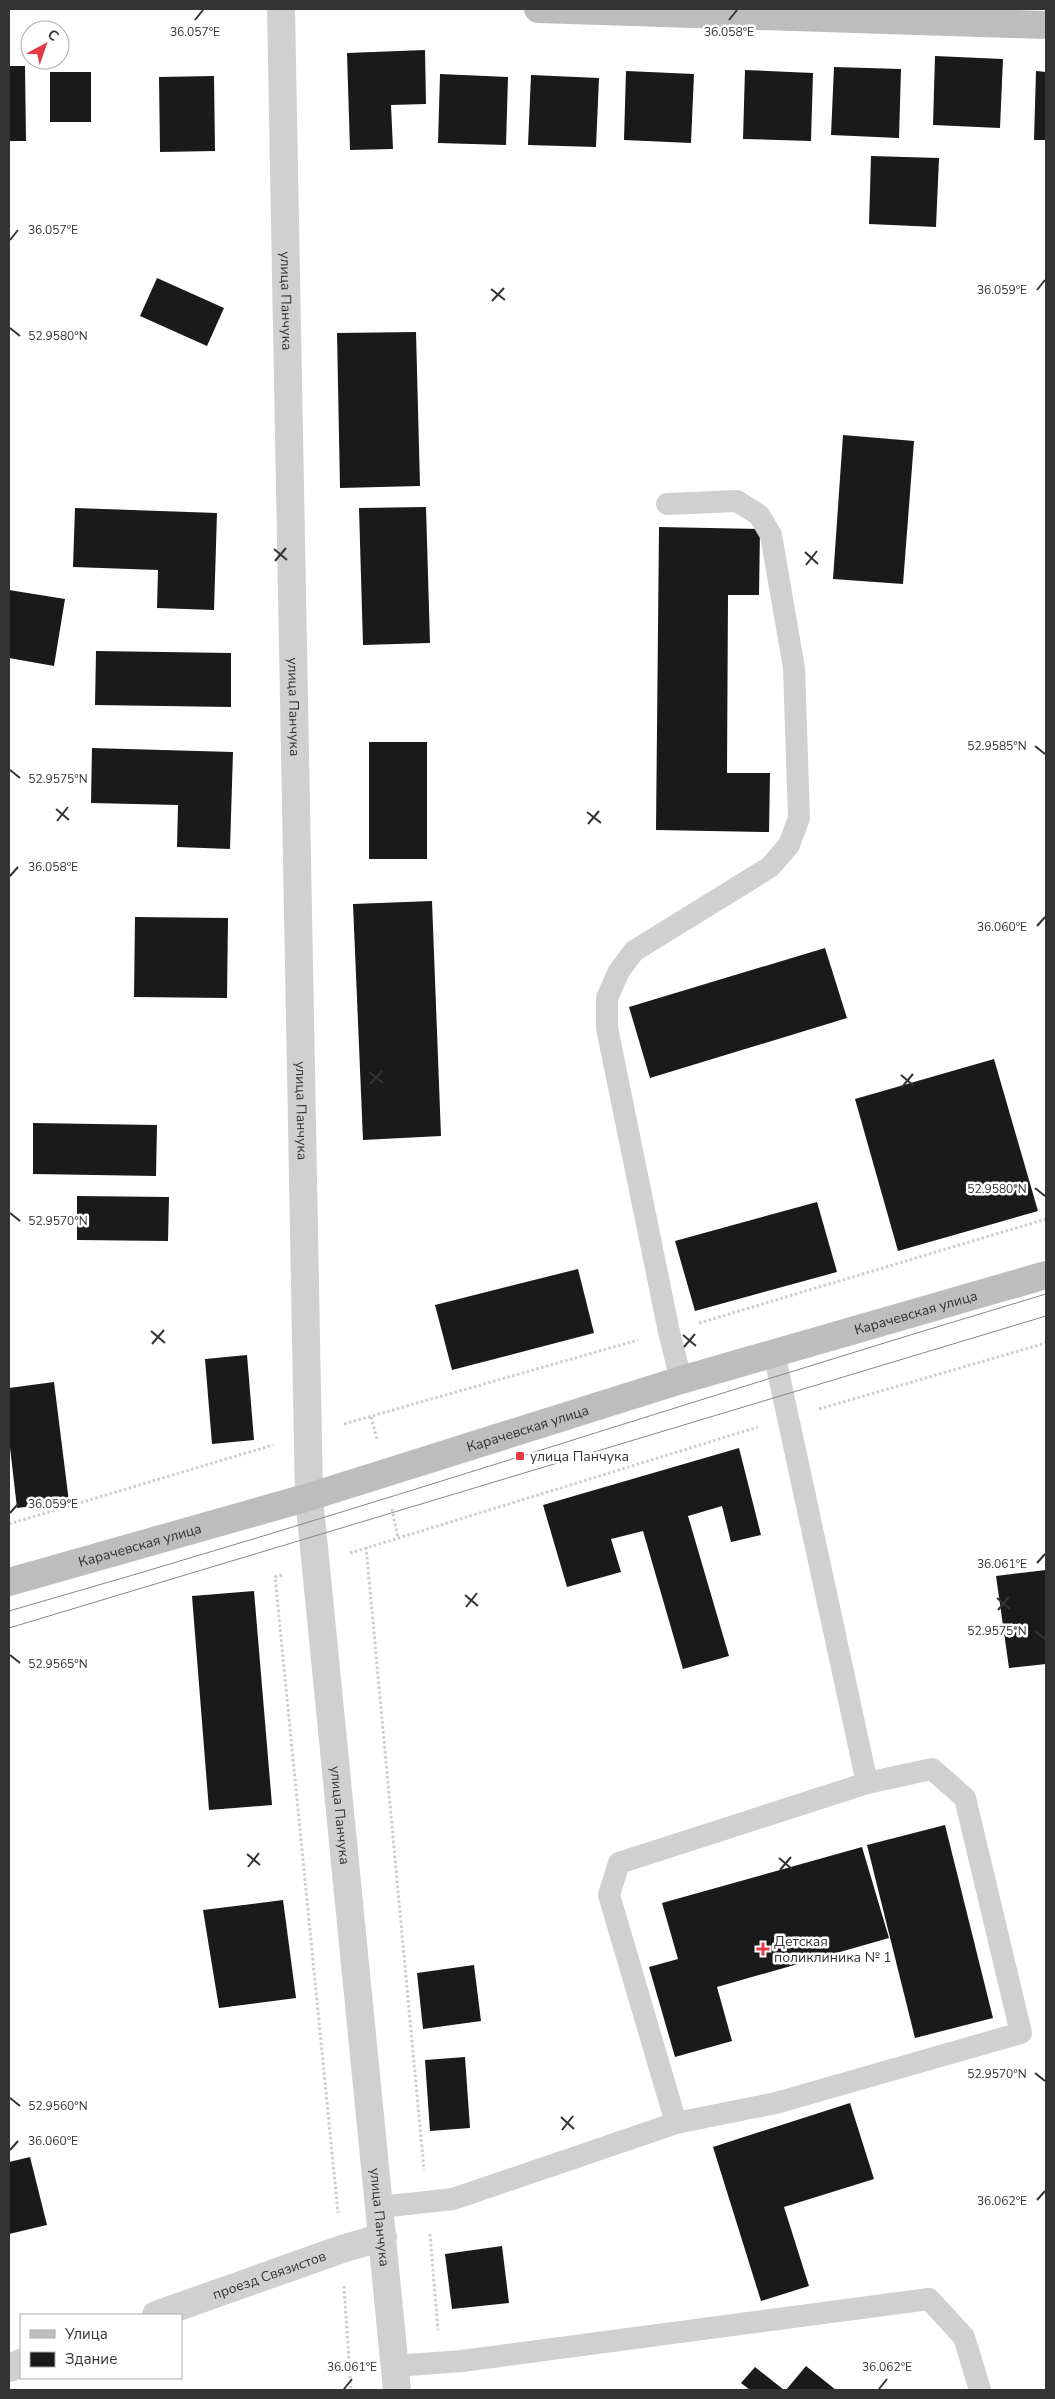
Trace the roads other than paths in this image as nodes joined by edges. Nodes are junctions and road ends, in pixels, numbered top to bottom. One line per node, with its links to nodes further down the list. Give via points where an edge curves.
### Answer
1 (281, 9): 8 (street, улица Панчука)
2 (538, 9): 3 (street)
3 (1046, 25)
4 (667, 504): 7 (lane, via 737,501 759,515 771,535 794,668 799,818 789,845 770,867 634,950 619,970 607,998 607,1028)
5 (1046, 1275): 6 (street, Карачевская улица)
6 (774, 1353): 7 (street, Карачевская улица); 10 (lane)
7 (681, 1380): 8 (street, Карачевская улица)
8 (309, 1497): 9 (street, Карачевская улица); 12 (street, улица Панчука)
9 (9, 1582)
10 (867, 1783): 11 (lane, via 619,1863 609,1895); 11 (lane, via 932,1770 965,1798 1021,2033 776,2104)
11 (676, 2123): 12 (lane, via 453,2199)
12 (380, 2207): 13 (street, улица Панчука)
13 (383, 2237): 14 (street, проезд Связистов); 15 (street, улица Панчука)
14 (159, 2314)
15 (396, 2378): 16 (lane, via 440,2362 929,2299 964,2337)
16 (980, 2390)

